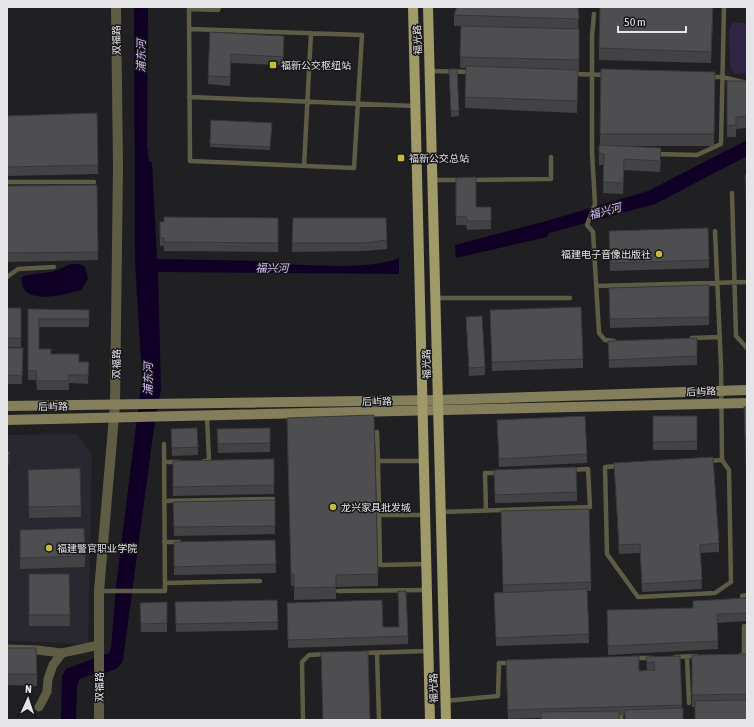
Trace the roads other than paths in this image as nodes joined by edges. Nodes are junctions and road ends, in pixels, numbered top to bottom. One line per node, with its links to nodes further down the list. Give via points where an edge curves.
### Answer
1 (116, 7): 49 (street, 双福路)
2 (218, 7): 7 (lane, via 218,10 189,8)
3 (413, 7): 20 (main road, 福光路)
4 (428, 7): 9 (main road, 福光路)
5 (724, 7): 15 (lane)
6 (594, 14): 12 (lane)
7 (189, 29): 8 (lane); 17 (lane)
8 (311, 33): 18 (lane); 19 (lane, via 362,35)
9 (430, 71): 10 (lane); 26 (main road, 福光路)
10 (477, 72)
11 (569, 74): 12 (lane)
12 (592, 75): 13 (lane); 21 (lane)
13 (615, 75)
14 (707, 77): 15 (lane)
15 (722, 77): 16 (lane); 23 (lane, via 721,144 697,155)
16 (747, 83)
17 (189, 97): 18 (lane); 25 (lane, via 190,161)
18 (308, 102): 19 (lane); 25 (lane)
19 (358, 104): 20 (lane); 25 (lane, via 354,168)
20 (414, 106): 45 (main road, 福光路)
21 (592, 152): 22 (lane); 36 (lane, via 595,204 587,225 593,232)
22 (599, 152)
23 (652, 154)
24 (551, 157): 26 (lane, via 552,179)
25 (304, 166)
26 (433, 180): 37 (main road, 福光路)
27 (7, 182): 28 (lane)
28 (94, 182)
29 (732, 194): 35 (lane)
30 (715, 231): 34 (lane)
31 (54, 267): 32 (lane, via 18,269)
32 (7, 277)
33 (747, 282): 35 (lane)
34 (719, 283): 35 (lane); 36 (lane); 39 (lane)
35 (734, 283): 42 (lane, via 736,336)
36 (597, 286): 41 (lane, via 599,333 605,340)
37 (436, 298): 38 (lane); 46 (main road, 福光路)
38 (570, 298)
39 (720, 337): 40 (lane); 43 (lane)
40 (689, 338)
41 (619, 341)
42 (747, 348)
43 (722, 390): 44 (main road, 后屿路); 46 (main road, 后屿路); 48 (lane)
44 (747, 390)
45 (422, 400): 46 (main road, 后屿路); 49 (main road, 后屿路); 52 (main road, 福光路)
46 (438, 400): 51 (main road, 福光路)
47 (747, 403): 48 (main road, 后屿路)
48 (722, 404): 51 (main road, 后屿路); 58 (lane)
49 (116, 405): 50 (main road, 后屿路); 54 (street, 双福路)
50 (7, 406)
51 (439, 410): 52 (main road, 后屿路); 73 (main road, 福光路)
52 (423, 411): 53 (main road, 后屿路); 63 (main road, 福光路)
53 (207, 416): 54 (main road, 后屿路); 60 (lane)
54 (115, 418): 55 (main road, 后屿路); 81 (street, 双福路)
55 (7, 420)
56 (377, 432): 62 (lane)
57 (164, 444): 64 (lane)
58 (722, 460): 66 (lane); 67 (lane, via 729,470 731,582 715,594 638,597 607,554 605,467)
59 (201, 461): 60 (lane)
60 (209, 461): 61 (lane)
61 (217, 461)
62 (378, 461): 63 (lane); 75 (lane)
63 (424, 461): 74 (main road, 福光路)
64 (164, 462): 65 (lane); 71 (lane)
65 (187, 462)
66 (698, 462)
67 (620, 466)
68 (564, 470): 72 (lane, via 588,469 590,507)
69 (508, 472): 72 (lane, via 485,473)
70 (272, 499): 71 (lane)
71 (164, 501): 76 (lane)
72 (486, 511): 73 (lane)
73 (442, 512): 99 (main road, 福光路)
74 (425, 514): 75 (lane); 78 (main road, 福光路)
75 (379, 515): 78 (lane, via 380,565)
76 (164, 542): 77 (lane); 80 (lane)
77 (188, 542)
78 (426, 564): 82 (main road, 福光路)
79 (260, 580): 80 (lane)
80 (165, 583): 81 (lane, via 166,591)
81 (99, 590): 86 (street, 双福路)
82 (427, 590): 83 (lane); 87 (main road, 福光路)
83 (338, 591)
84 (744, 626): 92 (lane, via 744,655)
85 (7, 649): 88 (street)
86 (99, 649): 88 (street); 102 (street, 双福路)
87 (428, 651): 90 (lane); 105 (main road, 福光路)
88 (62, 653): 101 (street, via 53,665 47,692)
89 (354, 653): 90 (lane)
90 (377, 653): 104 (lane)
91 (332, 654): 103 (lane, via 309,655 302,662)
92 (737, 655)
93 (701, 656): 95 (lane)
94 (671, 657): 95 (lane)
95 (686, 657): 100 (lane)
96 (655, 658): 97 (lane)
97 (624, 659)
98 (515, 662): 99 (lane, via 499,663 498,696)
99 (445, 701): 106 (main road, 福光路)
100 (689, 704)
101 (39, 707)
102 (99, 720)
103 (303, 720)
104 (379, 720)
105 (430, 720)
106 (446, 720)

